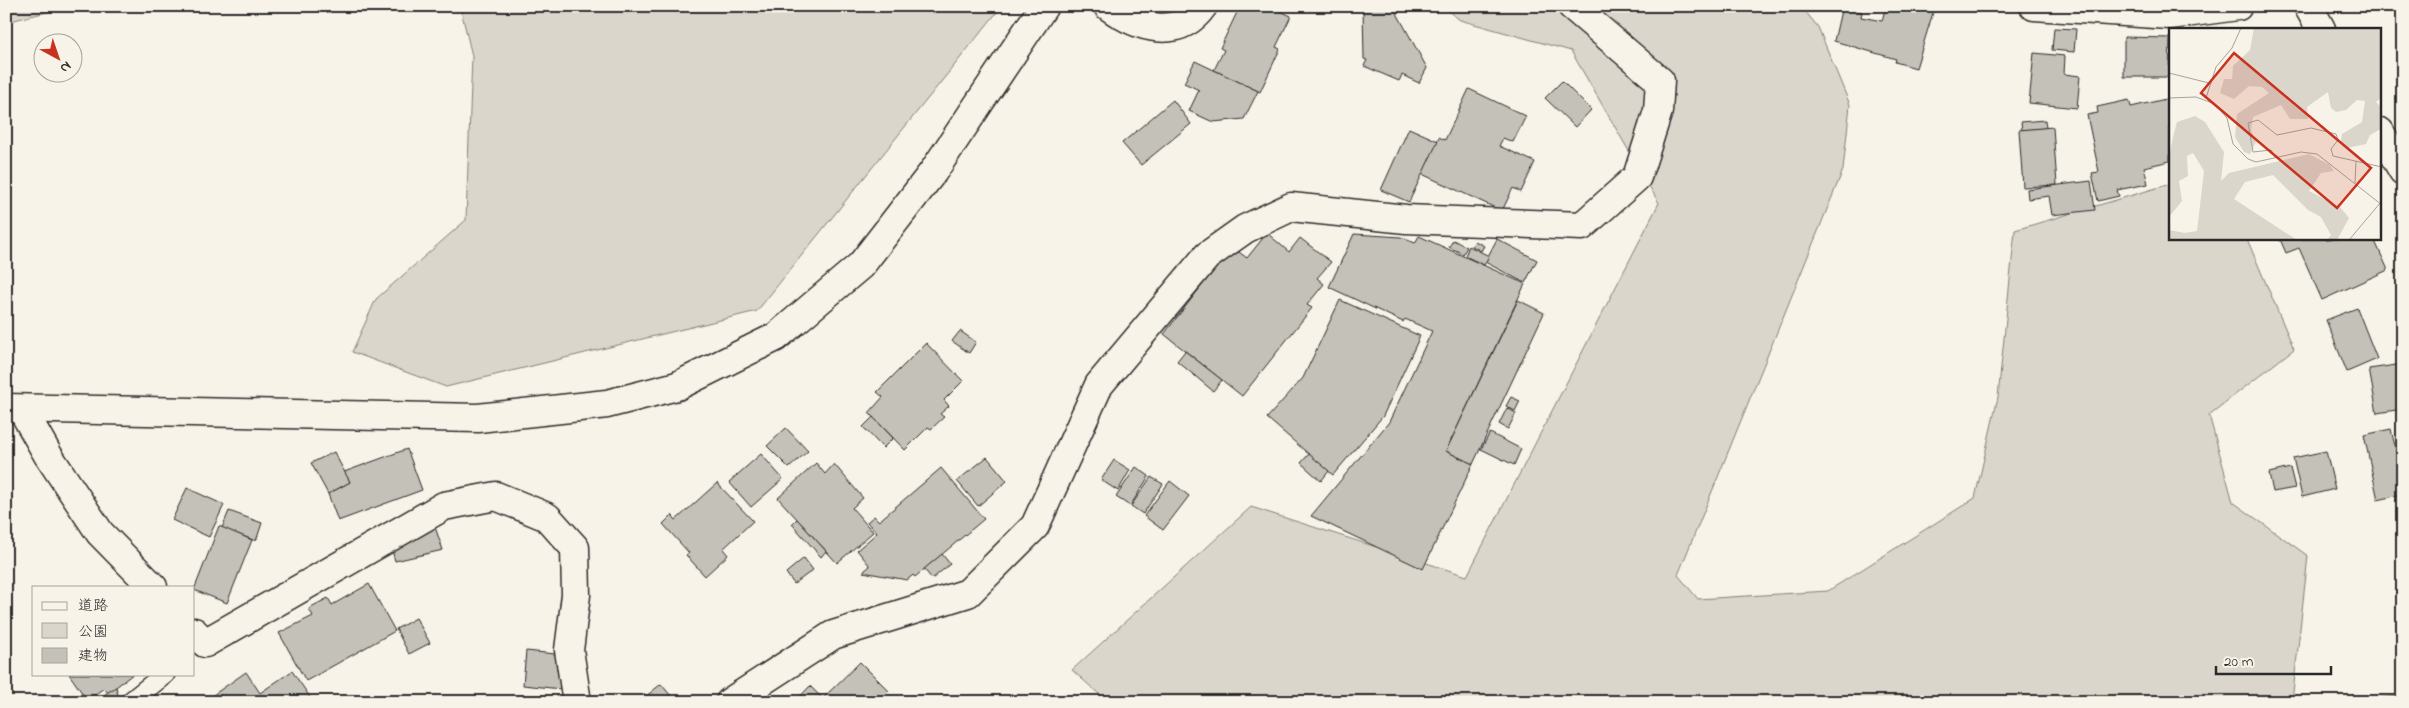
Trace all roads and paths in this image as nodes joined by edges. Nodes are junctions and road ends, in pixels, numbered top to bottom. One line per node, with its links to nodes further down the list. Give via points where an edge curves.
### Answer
1 (1044, 6): 11 (street, via 933,172 861,265 776,337 677,386 607,404 478,418)
2 (1108, 6): 3 (street, via 1148,27 1184,25)
3 (1203, 6)
4 (1572, 6): 17 (street, via 1660,81 1658,111 1637,178 1582,226 1415,220 1291,207 1245,228 1207,256 1099,385 1035,526 968,593 833,635)
5 (2034, 6): 6 (street, via 2170,15)
6 (2238, 6)
7 (2308, 6): 8 (street)
8 (2320, 28)
9 (2382, 135): 10 (street)
10 (2403, 171)
11 (14, 408): 12 (street, via 100,533)
12 (152, 586)
13 (197, 642): 16 (street, via 444,506 496,496 548,517 575,548 576,596 569,650)
14 (162, 676): 15 (lane)
15 (130, 702)
16 (577, 702)
17 (730, 702)

